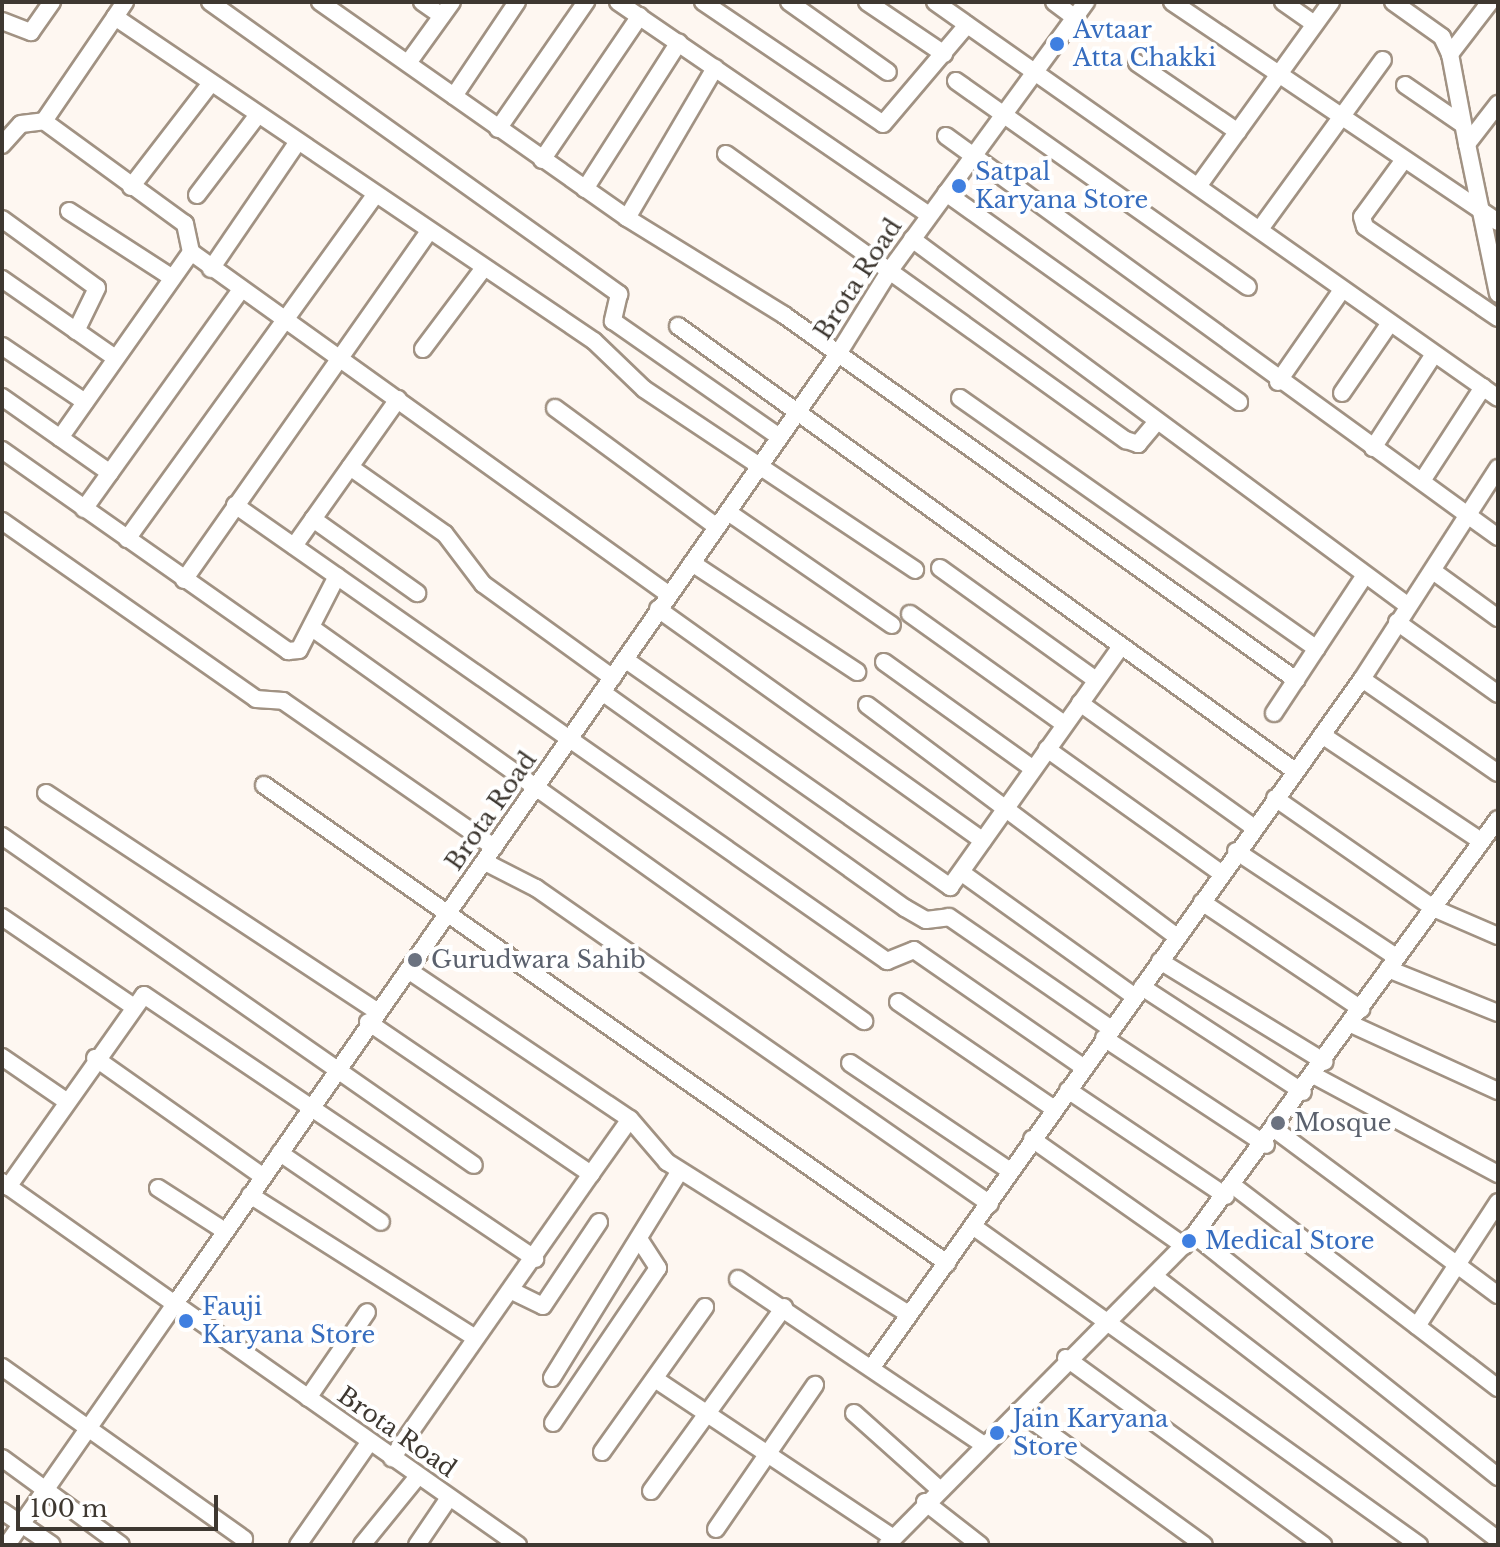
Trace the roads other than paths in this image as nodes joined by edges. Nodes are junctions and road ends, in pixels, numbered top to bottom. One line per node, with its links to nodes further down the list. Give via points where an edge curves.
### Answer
1 (52, 2): 24 (street, via 31,32)
2 (125, 2): 22 (street)
3 (210, 2): 104 (street, via 619,294 613,321)
4 (320, 2): 31 (street)
5 (422, 2): 20 (street)
6 (517, 2): 40 (street)
7 (586, 2): 47 (street)
8 (618, 2): 21 (street)
9 (703, 2): 28 (street, via 883,124)
10 (789, 2): 35 (street)
11 (867, 2): 28 (street)
12 (935, 2): 26 (street)
13 (1054, 2): 23 (street)
14 (1086, 2): 23 (street, Brota Road)
15 (1172, 2): 36 (street)
16 (1283, 2): 25 (street)
17 (1331, 2): 25 (street)
18 (1393, 2): 29 (street, via 1442,37)
19 (1490, 2): 29 (street)
20 (447, 9): 31 (street)
21 (640, 16): 27 (street); 55 (street)
22 (115, 17): 38 (street); 45 (street)
23 (1075, 18): 34 (street, Brota Road)
24 (2, 21)
25 (1313, 23): 36 (street)
26 (967, 25): 28 (street); 34 (street)
27 (679, 42): 33 (street); 59 (street)
28 (944, 54)
29 (1450, 54): 46 (street)
30 (1383, 60): 44 (street)
31 (408, 63): 40 (street)
32 (1137, 63): 48 (street)
33 (715, 68): 65 (street); 66 (street)
34 (1035, 70): 42 (street, Brota Road); 57 (street)
35 (888, 72)
36 (1278, 76): 44 (street); 48 (street)
37 (956, 81): 42 (street)
38 (211, 83): 43 (street); 58 (street)
39 (1405, 85): 46 (street)
40 (454, 96): 47 (street)
41 (1498, 104): 51 (street)
42 (1004, 113): 54 (street, Brota Road); 78 (street)
43 (257, 116): 50 (street); 61 (street)
44 (1342, 120): 56 (street); 69 (street)
45 (44, 121): 52 (street, via 21,124); 58 (street)
46 (1462, 124): 51 (street)
47 (498, 129): 55 (street)
48 (1238, 132): 57 (street)
49 (946, 136): 54 (street)
50 (297, 143): 62 (street); 73 (street)
51 (1467, 144): 63 (street)
52 (2, 145)
53 (726, 154): 75 (street)
54 (973, 154): 60 (street, Brota Road); 93 (street, via 1205,319 1222,343)
55 (542, 160): 59 (street)
56 (1403, 161): 63 (street); 82 (street, via 1362,217 1365,227)
57 (1199, 185): 69 (street)
58 (131, 187): 72 (street, via 185,224)
59 (585, 189): 66 (street)
60 (946, 193): 65 (street, Brota Road); 100 (street)
61 (197, 195)
62 (374, 197): 70 (street); 83 (street)
63 (1480, 210): 68 (street)
64 (69, 211): 76 (street)
65 (929, 215): 71 (street, Brota Road)
66 (627, 218): 89 (street, via 679,245)
67 (2, 219): 86 (street, via 97,288)
68 (1495, 224): 81 (street)
69 (1260, 229): 80 (street)
70 (429, 231): 74 (street); 92 (street)
71 (912, 239): 75 (street, Brota Road); 103 (street)
72 (191, 252): 73 (street); 76 (street)
73 (211, 269): 79 (street)
74 (483, 269): 88 (street); 108 (street, via 594,341 644,389)
75 (890, 270): 89 (street, Brota Road); 103 (street, via 1126,440 1138,444)
76 (171, 277): 91 (street)
77 (2, 279): 86 (street)
78 (1248, 287)
79 (241, 290): 83 (street); 111 (street)
80 (1342, 290): 84 (street); 93 (street)
81 (1498, 294)
82 (1498, 318)
83 (288, 323): 92 (street); 121 (street)
84 (1390, 323): 90 (street); 94 (street)
85 (678, 326): 102 (street)
86 (76, 331): 91 (street)
87 (2, 346): 99 (street)
88 (423, 349)
89 (838, 354): 102 (street, Brota Road); 147 (street)
90 (1434, 354): 95 (street); 106 (street)
91 (114, 357): 99 (street)
92 (337, 357): 98 (street); 113 (street)
93 (1278, 382): 106 (street)
94 (1342, 393)
95 (1494, 393): 112 (street)
96 (2, 397): 105 (street)
97 (960, 398): 140 (street)
98 (398, 399): 109 (street); 131 (street)
99 (85, 402): 105 (street)
100 (1239, 402)
101 (555, 408): 119 (street)
102 (799, 410): 104 (street, Brota Road); 139 (street)
103 (1157, 421): 127 (street)
104 (779, 437): 108 (street, Brota Road)
105 (60, 438): 111 (street)
106 (1373, 448): 112 (street)
107 (2, 450): 114 (street)
108 (758, 466): 115 (street, Brota Road); 125 (street)
109 (350, 467): 117 (street); 144 (street, via 445,534 483,584)
110 (1498, 468): 116 (street)
111 (110, 473): 114 (street)
112 (1422, 481): 116 (street)
113 (235, 505): 122 (street); 129 (street)
114 (84, 509): 121 (street)
115 (728, 512): 119 (street, Brota Road); 137 (street)
116 (1469, 516): 120 (street); 126 (street)
117 (313, 519): 122 (street); 130 (street)
118 (2, 521): 170 (street, via 256,699 283,701)
119 (717, 527): 123 (street, Brota Road)
120 (1498, 537)
121 (127, 539): 129 (street)
122 (294, 546): 128 (street)
123 (692, 563): 131 (street, Brota Road); 143 (street)
124 (940, 568): 146 (street)
125 (915, 570)
126 (1433, 571): 132 (street); 135 (street)
127 (1365, 575): 132 (street); 140 (street)
128 (337, 576): 138 (street); 155 (street)
129 (184, 580): 138 (street, via 288,651 299,650)
130 (417, 593)
131 (668, 594): 133 (street, Brota Road)
132 (1407, 605): 136 (street)
133 (658, 609): 141 (street, Brota Road); 168 (street)
134 (910, 614): 153 (street)
135 (1498, 618)
136 (1397, 622): 145 (street); 149 (street)
137 (892, 625)
138 (312, 628): 161 (street)
139 (1120, 648): 146 (street); 158 (street)
140 (1317, 649): 147 (street)
141 (626, 660): 144 (street, Brota Road); 173 (street, via 948,886)
142 (884, 662): 157 (street)
143 (857, 672)
144 (613, 678): 148 (street, Brota Road)
145 (1362, 679): 154 (street); 159 (street)
146 (1096, 680): 150 (street)
147 (1296, 680): 152 (street)
148 (602, 692): 155 (street, Brota Road); 192 (street, via 905,908 926,920 949,917)
149 (1498, 694)
150 (1080, 703): 153 (street); 166 (street)
151 (867, 705): 164 (street)
152 (1274, 713)
153 (1064, 724): 156 (street)
154 (1322, 735): 158 (street); 169 (street)
155 (571, 740): 161 (street, Brota Road); 196 (street, via 887,961 914,950)
156 (1047, 749): 157 (street); 174 (street)
157 (1032, 768): 164 (street)
158 (1295, 771): 163 (street)
159 (1498, 773)
160 (264, 785): 177 (street)
161 (534, 791): 170 (street, Brota Road); 190 (street)
162 (46, 793): 189 (street)
163 (1275, 798): 166 (street); 176 (street)
164 (1005, 808): 168 (street); 180 (street)
165 (1498, 819): 169 (street)
166 (1253, 827): 171 (street)
167 (2, 836): 197 (street)
168 (983, 841): 173 (street)
169 (1481, 841): 176 (street)
170 (494, 847): 172 (street, Brota Road)
171 (1236, 851): 174 (street); 182 (street)
172 (485, 862): 177 (street, Brota Road); 221 (street, via 536,888)
173 (962, 873): 184 (street)
174 (1221, 873): 175 (street)
175 (1202, 902): 180 (street); 187 (street)
176 (1433, 908): 179 (street); 182 (street)
177 (448, 914): 183 (street, Brota Road); 229 (street)
178 (2, 917): 186 (street)
179 (1498, 936)
180 (1177, 937): 181 (street)
181 (1160, 961): 184 (street); 198 (street)
182 (1392, 963): 187 (street); 188 (street)
183 (408, 970): 189 (street, Brota Road); 205 (street)
184 (1138, 992): 192 (street); 201 (street)
185 (898, 1002): 203 (street)
186 (131, 1005): 194 (street); 204 (street, via 144,995 152,999)
187 (1361, 1009): 191 (street)
188 (1498, 1013)
189 (372, 1016): 197 (street, Brota Road); 213 (street)
190 (864, 1021)
191 (1351, 1024): 198 (street); 200 (street)
192 (1107, 1033): 196 (street); 208 (street)
193 (2, 1057): 202 (street)
194 (95, 1058): 202 (street); 215 (street)
195 (850, 1063): 212 (street)
196 (1083, 1067): 199 (street)
197 (336, 1068): 204 (street, Brota Road); 210 (street)
198 (1320, 1069): 201 (street); 214 (street)
199 (1068, 1090): 203 (street); 218 (street)
200 (1498, 1091)
201 (1303, 1092): 206 (street)
202 (66, 1101): 216 (street)
203 (1053, 1108): 207 (street)
204 (307, 1110): 209 (street, Brota Road); 228 (street)
205 (630, 1119): 211 (street); 213 (street)
206 (1277, 1131): 208 (street); 230 (street)
207 (1032, 1139): 212 (street); 227 (street)
208 (1266, 1145): 218 (street)
209 (280, 1153): 215 (street, Brota Road); 222 (street)
210 (474, 1165)
211 (680, 1171): 226 (street); 239 (street)
212 (1010, 1171): 221 (street)
213 (591, 1174): 228 (street)
214 (1498, 1174)
215 (262, 1176): 219 (street, Brota Road)
216 (5, 1184): 235 (street)
217 (158, 1188): 225 (street)
218 (1230, 1191): 227 (street); 241 (street)
219 (250, 1195): 225 (street, Brota Road); 242 (street)
220 (1498, 1202): 230 (street)
221 (990, 1204): 224 (street)
222 (381, 1222)
223 (599, 1222): 233 (street, via 543,1306)
224 (974, 1227): 229 (street); 240 (street)
225 (225, 1231): 235 (street, Brota Road)
226 (640, 1240): 246 (street); 254 (street, via 658,1268)
227 (1189, 1240): 231 (street); 263 (street)
228 (535, 1259): 233 (street)
229 (947, 1263): 239 (street)
230 (1458, 1264): 234 (street); 241 (street)
231 (1154, 1276): 240 (street); 273 (street)
232 (738, 1279): 237 (street)
233 (512, 1291): 242 (street)
234 (1498, 1295)
235 (175, 1304): 250 (street, Brota Road); 255 (street)
236 (705, 1307): 247 (street)
237 (784, 1307): 245 (street); 253 (street)
238 (367, 1312): 250 (street)
239 (908, 1314): 245 (street)
240 (1108, 1318): 243 (street); 285 (street)
241 (1417, 1326): 249 (street)
242 (475, 1338): 261 (street)
243 (1066, 1358): 251 (street); 284 (street)
244 (2, 1367): 255 (street)
245 (872, 1367): 257 (street)
246 (552, 1378)
247 (655, 1379): 253 (street); 258 (street)
248 (815, 1385): 259 (street)
249 (1498, 1388)
250 (308, 1398): 256 (street, Brota Road)
251 (1019, 1411): 257 (street); 283 (street)
252 (854, 1413): 264 (street)
253 (706, 1415): 259 (street); 266 (street)
254 (553, 1423)
255 (89, 1428): 265 (street); 272 (street)
256 (369, 1443): 261 (street, Brota Road); 278 (street)
257 (984, 1445): 264 (street)
258 (602, 1452)
259 (768, 1456): 271 (street); 274 (street)
260 (2, 1458): 265 (street)
261 (392, 1458): 262 (street, Brota Road)
262 (418, 1476): 267 (street, Brota Road); 279 (street)
263 (1498, 1477)
264 (938, 1488): 268 (street)
265 (46, 1490): 270 (street); 277 (street)
266 (651, 1491)
267 (449, 1498): 280 (street); 281 (street, Brota Road)
268 (925, 1502): 274 (street); 282 (street)
269 (2, 1511): 270 (street)
270 (22, 1524): 275 (street); 276 (street)
271 (716, 1529)
272 (244, 1539)
273 (1498, 1540)
274 (890, 1542)
275 (7, 1545)
276 (52, 1545)
277 (121, 1545)
278 (298, 1545)
279 (362, 1545)
280 (417, 1545)
281 (518, 1545)
282 (980, 1545)
283 (1204, 1545)
284 (1323, 1545)
285 (1419, 1545)

